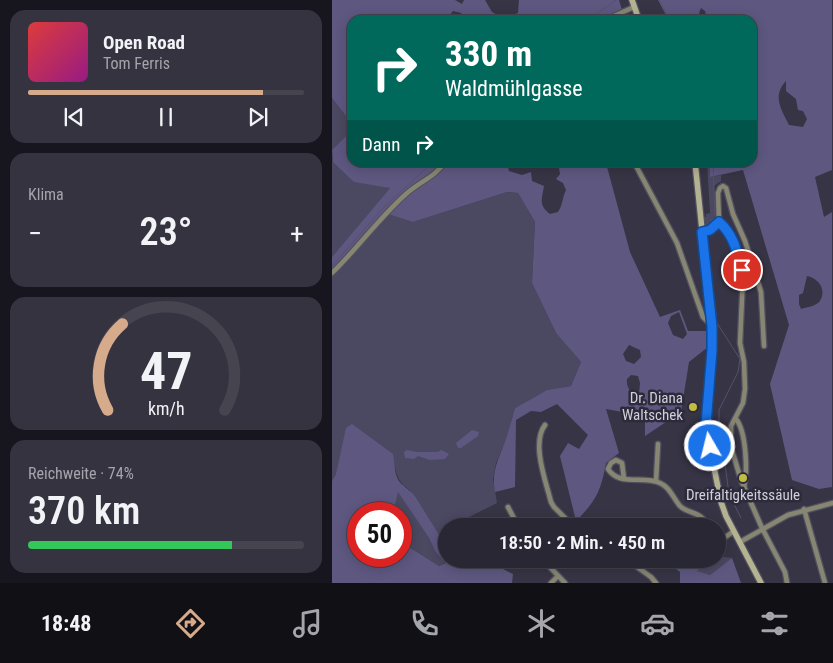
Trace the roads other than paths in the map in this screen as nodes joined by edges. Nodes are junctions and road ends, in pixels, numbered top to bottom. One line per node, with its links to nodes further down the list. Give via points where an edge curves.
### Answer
1 (632, 0): 2 (main road)
2 (634, 7): 3 (street); 4 (main road)
3 (616, 15)
4 (637, 15)
5 (442, 167): 10 (street, via 387,211)
6 (637, 167): 11 (street, via 677,243 704,318)
7 (696, 167): 9 (main road)
8 (719, 222): 9 (street); 12 (street, via 718,193 723,186 761,292); 13 (street, via 733,239 743,276 740,343 745,389)
9 (705, 231): 11 (main road)
10 (332, 274)
11 (712, 321): 26 (main road, via 706,424 721,502)
12 (764, 346)
13 (736, 419): 18 (street, via 741,425 746,464); 18 (street, via 731,426 731,447)
14 (545, 425): 23 (street, via 541,430 539,454 551,502)
15 (658, 444): 17 (street)
16 (624, 479): 16 (street, via 622,463 616,460 611,463 609,471); 17 (street)
17 (656, 481): 24 (street, via 669,490 681,506)
18 (744, 488): 25 (street)
19 (832, 503): 21 (street)
20 (508, 508): 22 (street)
21 (804, 509): 25 (street); 37 (street)
22 (514, 518)
23 (564, 518)
24 (702, 518)
25 (762, 528): 28 (street); 36 (street, via 785,572)
26 (734, 532): 27 (street); 28 (main road)
27 (726, 537)
28 (740, 542): 35 (main road)
29 (552, 568): 31 (street)
30 (639, 568): 34 (street)
31 (558, 576): 32 (street); 33 (street)
32 (551, 583)
33 (565, 583)
34 (656, 583)
35 (762, 583)
36 (787, 583)
37 (825, 583)

